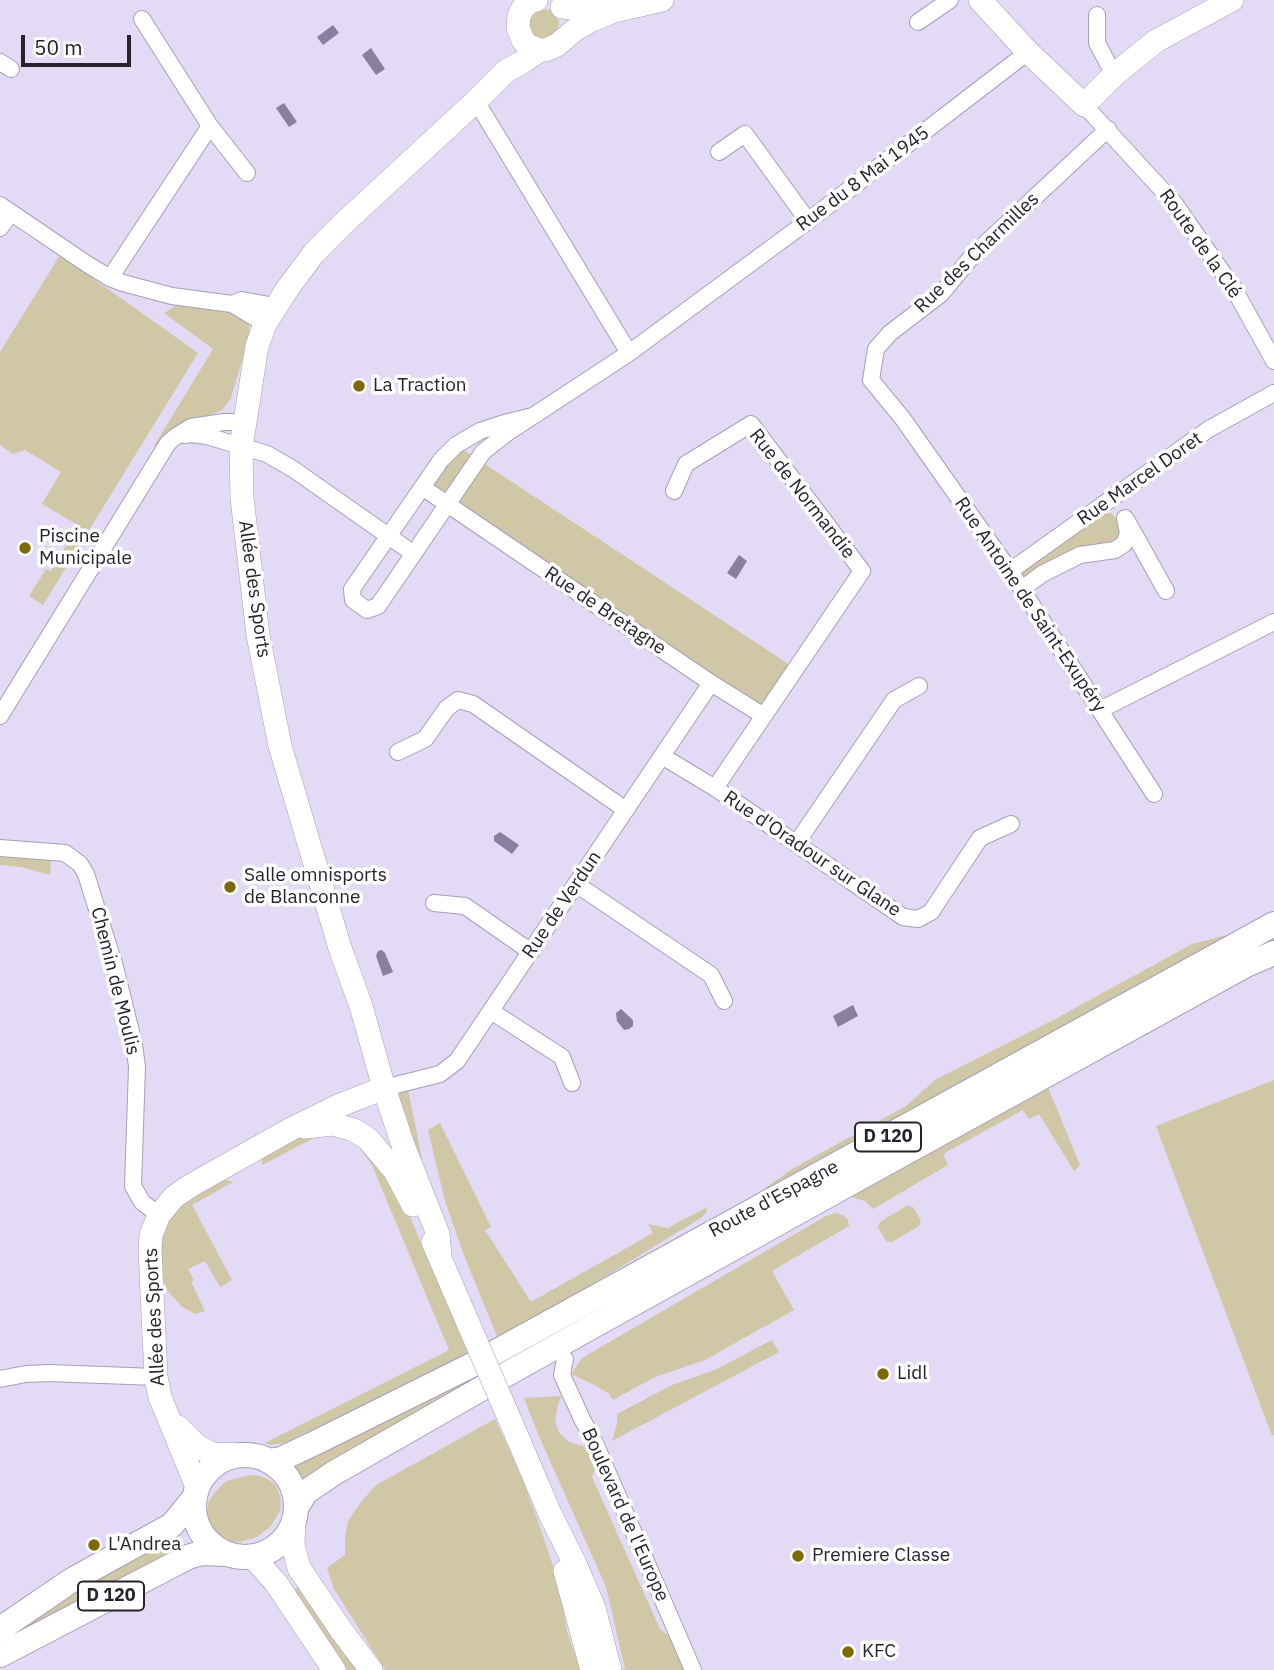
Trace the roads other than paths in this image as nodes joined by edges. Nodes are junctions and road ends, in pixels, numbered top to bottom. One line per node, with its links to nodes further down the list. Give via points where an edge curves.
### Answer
1 (536, 0): 9 (street)
2 (662, 0): 7 (street)
3 (950, 0): 11 (street)
4 (980, 0): 14 (street)
5 (1232, 0): 16 (street, via 1156,41)
6 (556, 4): 7 (street); 12 (street, via 569,23)
7 (614, 12): 12 (street, Allée des Sports)
8 (1097, 15): 16 (street, via 1097,43)
9 (517, 17): 13 (street, via 527,45); 15 (street, Allée des Sports, via 514,52)
10 (142, 19): 19 (street)
11 (918, 22)
12 (564, 39): 13 (street, Allée des Sports)
13 (540, 50): 15 (street, Allée des Sports)
14 (1028, 52): 18 (street); 24 (street, Rue du 8 Mai 1945)
15 (506, 71): 17 (street, Allée des Sports)
16 (1114, 75): 18 (street)
17 (476, 101): 27 (street, Allée des Sports, via 314,253); 28 (street)
18 (1084, 106): 20 (street, Route de la Clé)
19 (211, 126): 22 (street); 26 (street)
20 (1108, 130): 29 (street, Route de la Clé, via 1196,233); 32 (street, Rue des Charmilles, via 973,255 941,294 876,349 871,380)
21 (719, 152): 24 (street, via 746,134)
22 (247, 173)
23 (5, 209): 25 (street); 26 (street)
24 (808, 221): 28 (street, Rue du 8 Mai 1945)
25 (0, 228)
26 (110, 278): 27 (street)
27 (270, 316): 33 (street, Allée des Sports, via 257,346)
28 (629, 352): 31 (street, Rue du 8 Mai 1945)
29 (1274, 361)
30 (1274, 393): 38 (street, Rue Marcel Doret, via 1209,429)
31 (533, 416): 36 (street, via 480,431 456,445); 39 (street, Rue du 8 Mai 1945, via 483,452)
32 (903, 419): 43 (street, Rue Antoine de Saint-Exupéry)
33 (245, 422): 34 (street, via 204,424); 35 (street, Allée des Sports)
34 (175, 437): 35 (street, via 207,436); 50 (street)
35 (241, 447): 41 (street, via 268,454 293,469); 68 (street, Allée des Sports, via 242,498 258,635 280,746 361,1006)
36 (422, 487): 39 (street, Rue de Bretagne); 41 (street)
37 (674, 491): 51 (street, Rue de Normandie, via 686,464 751,424 862,571)
38 (1113, 498): 40 (street); 43 (street, Rue Marcel Doret)
39 (447, 504): 42 (street); 47 (street, Rue de Bretagne)
40 (1125, 518): 44 (street, via 1128,534 1124,544 1115,550 1080,555); 45 (street)
41 (388, 537): 42 (street); 42 (street, via 352,589 353,600 367,610 378,606)
42 (414, 554)
43 (1010, 571): 44 (street, Rue Antoine de Saint-Exupéry)
44 (1022, 589): 49 (street, Rue Antoine de Saint-Exupéry)
45 (1166, 591)
46 (1274, 622): 49 (street)
47 (711, 683): 51 (street, Rue de Bretagne); 53 (street, Rue de Verdun)
48 (919, 686): 58 (street, via 894,700)
49 (1100, 710): 55 (street, Rue Antoine de Saint-Exupéry)
50 (0, 716)
51 (764, 716): 54 (street, Rue de Normandie)
52 (398, 752): 56 (street, via 425,740 458,700 473,704)
53 (662, 756): 54 (street, Rue d'Oradour sur Glane); 56 (street, Rue de Verdun)
54 (715, 788): 58 (street, Rue d'Oradour sur Glane)
55 (1154, 794)
56 (626, 810): 60 (street, Rue de Verdun)
57 (1011, 824): 58 (street, Rue d'Oradour sur Glane, via 980,838 931,912 918,919 903,917)
58 (796, 844)
59 (0, 848): 71 (street, Chemin de Moulis, via 65,853 86,874 134,1044 134,1186 142,1202)
60 (576, 884): 63 (street, Rue de Verdun); 65 (street, via 711,975)
61 (434, 903): 63 (street, via 465,906)
62 (1274, 924): 77 (main road, Route d'Espagne / D 120, via 482,1359 281,1459)
63 (531, 952): 66 (street, Rue de Verdun)
64 (1274, 953): 79 (main road, Route d'Espagne / D 120, via 863,1176 334,1473 306,1492)
65 (724, 1000)
66 (491, 1011): 67 (street, via 562,1057); 68 (street, Rue de Verdun, via 457,1061 440,1074)
67 (572, 1083)
68 (380, 1089): 69 (street); 70 (street, via 387,1134); 72 (street, via 438,1234)
69 (291, 1129): 70 (street, via 333,1124 368,1139 395,1171); 71 (street, via 190,1186)
70 (415, 1209): 72 (street)
71 (159, 1215): 74 (street, Allée des Sports, via 150,1250)
72 (440, 1255): 80 (street, bridge)
73 (565, 1359): 89 (street, Boulevard de l'Europe, via 562,1375)
74 (156, 1377): 75 (street, via 49,1373); 76 (street, Allée des Sports)
75 (0, 1379)
76 (170, 1419): 77 (street, via 212,1454); 78 (street, Allée des Sports)
77 (256, 1458): 78 (main road, D 120, via 230,1457 218,1463); 79 (main road, via 286,1475 295,1494)
78 (196, 1492): 81 (main road, via 194,1508 202,1535); 83 (main road, D 120, via 172,1525 72,1580)
79 (295, 1514): 82 (main road, D 120, via 279,1545); 86 (street, via 293,1545 299,1567)
80 (550, 1514): 87 (street); 88 (street, via 594,1608)
81 (227, 1555): 82 (main road, D 120); 84 (main road, D 120, via 188,1556)
82 (253, 1557): 85 (street, via 276,1583)
83 (0, 1629)
84 (0, 1655)
85 (334, 1670)
86 (371, 1670)
87 (592, 1670)
88 (610, 1670)
89 (693, 1670)

